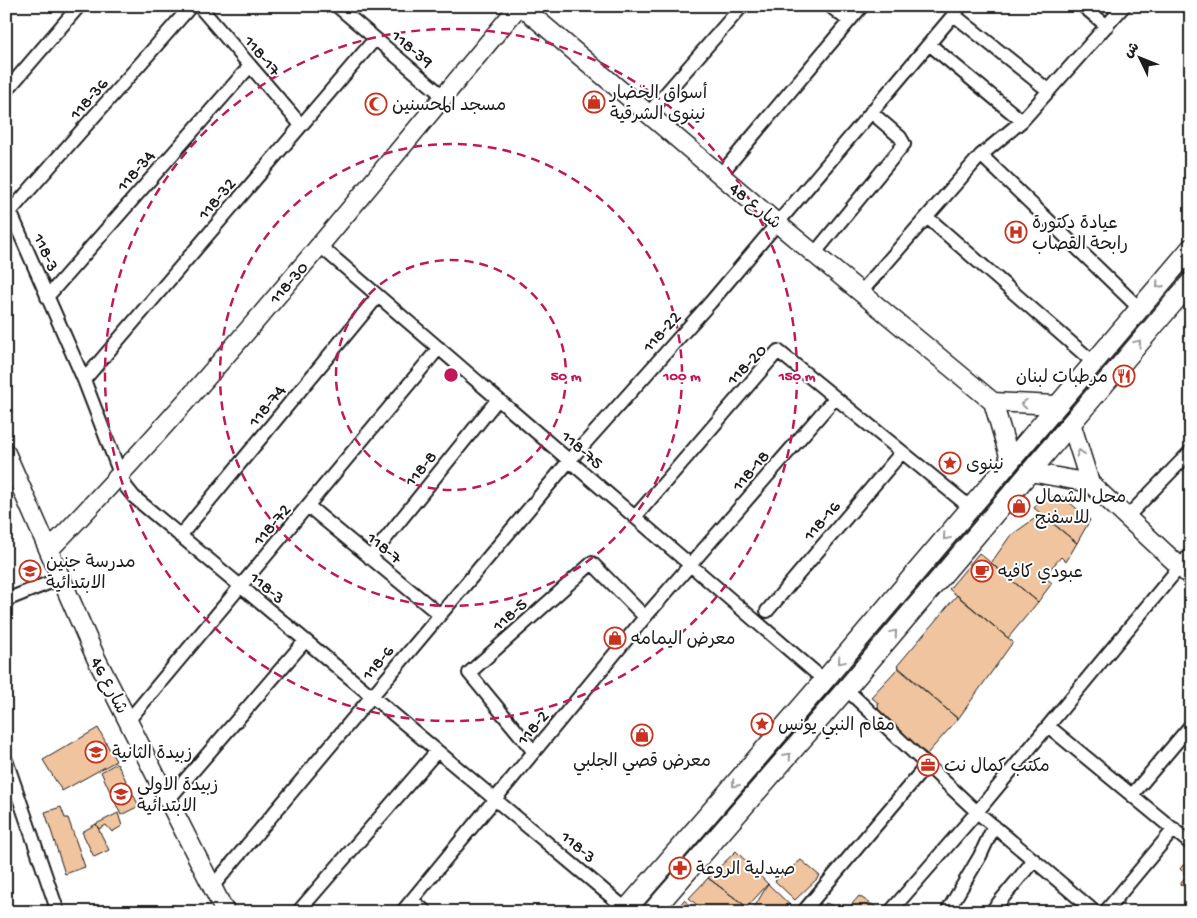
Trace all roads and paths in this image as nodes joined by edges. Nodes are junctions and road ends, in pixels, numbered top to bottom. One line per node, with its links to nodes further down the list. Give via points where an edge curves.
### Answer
1 (79, 6): 17 (street)
2 (191, 6): 26 (street, 118-36)
3 (199, 6): 16 (street, 118-17)
4 (336, 6): 14 (street, 118-39)
5 (520, 6): 19 (street, 118-30); 21 (street, شارع 48)
6 (742, 6): 21 (street)
7 (830, 6): 12 (street)
8 (862, 6): 12 (street)
9 (1083, 6): 13 (street)
10 (1124, 6): 13 (street)
11 (957, 9): 15 (street, 118-22); 18 (street)
12 (849, 21): 25 (street)
13 (1107, 26): 18 (street)
14 (375, 39): 19 (street, 118-39); 23 (street, 118-32)
15 (929, 44): 20 (street, 118-22); 22 (street)
16 (250, 66): 23 (street, 118-17); 35 (street, 118-34)
17 (6, 91)
18 (1049, 91): 22 (street)
19 (443, 96): 29 (street, 118-30)
20 (871, 112): 28 (street, 118-22); 31 (street, via 904,144)
21 (648, 114): 25 (street, شارع 48)
22 (1022, 121): 24 (street)
23 (301, 126): 39 (street, 118-32)
24 (981, 155): 27 (street); 36 (street)
25 (720, 175): 28 (street, شارع 48)
26 (8, 207): 35 (street, 118-3)
27 (927, 217): 33 (street); 38 (street)
28 (777, 223): 31 (street, شارع 48); 49 (street, 118-22)
29 (320, 245): 34 (street, 118-75); 51 (street, 118-30)
30 (1191, 248): 36 (main road, one-way to 36)
31 (814, 254): 33 (street, شارع 48)
32 (1191, 282): 44 (main road, one-way to 32)
33 (861, 292): 42 (street, شارع 48)
34 (378, 296): 37 (street, 118-75); 57 (street, 118-74)
35 (47, 297): 39 (street, 118-3)
36 (1139, 308): 38 (main road)
37 (439, 348): 41 (street, 118-75); 53 (street, 118-72)
38 (1093, 362): 43 (main road)
39 (84, 380): 51 (street, 118-3)
40 (835, 398): 46 (street, 118-20); 55 (street, 118-20, via 778,351); 61 (street, 118-18)
41 (498, 399): 49 (street, 118-75); 60 (street, 118-8)
42 (993, 402): 43 (street, one-way to 42); 48 (street)
43 (1056, 405): 48 (main road)
44 (1071, 423): 50 (main road); 52 (street, one-way to 44)
45 (1191, 451): 56 (street)
46 (902, 452): 54 (street, 118-20); 66 (street, 118-16)
47 (6, 453): 58 (street, شارع 46)
48 (1010, 459): 54 (main road)
49 (570, 461): 55 (street, 118-75); 67 (street, 118-6)
50 (1030, 472): 52 (street); 71 (main road, one-way to 50)
51 (121, 476): 57 (street, 118-3, via 134,497); 58 (street, 118-30)
52 (1090, 484): 56 (street)
53 (308, 506): 60 (street, 118-7); 64 (street, 118-72)
54 (971, 508): 70 (main road, one-way to 70)
55 (634, 517): 61 (street, 118-75)
56 (1126, 518): 62 (street)
57 (180, 536): 64 (street, 118-3)
58 (49, 550): 63 (street, شارع 46)
59 (1191, 553): 62 (street)
60 (370, 558): 67 (street, 118-7)
61 (690, 565): 68 (street, 118-2); 70 (street, 118-75)
62 (1185, 573): 75 (street)
63 (61, 578): 65 (street); 73 (street, شارع 46)
64 (241, 588): 69 (street, 118-3); 73 (street, 118-72)
65 (6, 600)
66 (767, 611)
67 (440, 615): 72 (street, 118-6)
68 (646, 617): 77 (street, 118-2); 77 (street, 118-5, via 592,564 469,673)
69 (305, 641): 72 (street, 118-3); 82 (street)
70 (824, 680): 90 (main road, one-way to 90)
71 (846, 689): 79 (street); 96 (main road, one-way to 71)
72 (372, 696): 76 (street, 118-3); 88 (street, 118-6)
73 (128, 721): 82 (street, شارع 46)
74 (1191, 725): 80 (street)
75 (1048, 726): 80 (street); 83 (street)
76 (437, 751): 81 (street, 118-3); 93 (street)
77 (534, 752): 81 (street, 118-2)
78 (6, 760): 91 (street)
79 (926, 766): 83 (street); 97 (street)
80 (1132, 795): 85 (street)
81 (495, 799): 89 (street, 118-2); 90 (street, 118-3)
82 (168, 800): 88 (street, شارع 46)
83 (977, 812): 84 (street); 98 (street)
84 (994, 826): 87 (street); 99 (street)
85 (1174, 829): 86 (street); 102 (street)
86 (1191, 844)
87 (1034, 860): 100 (street); 101 (street)
88 (212, 886): 92 (street, شارع 46)
89 (412, 900): 94 (street, 118-2); 95 (street)
90 (625, 910)
91 (58, 912)
92 (225, 912)
93 (298, 912)
94 (402, 912)
95 (426, 912)
96 (652, 912)
97 (804, 912)
98 (890, 912)
99 (947, 912)
100 (991, 912)
101 (1095, 912)
102 (1105, 912)

